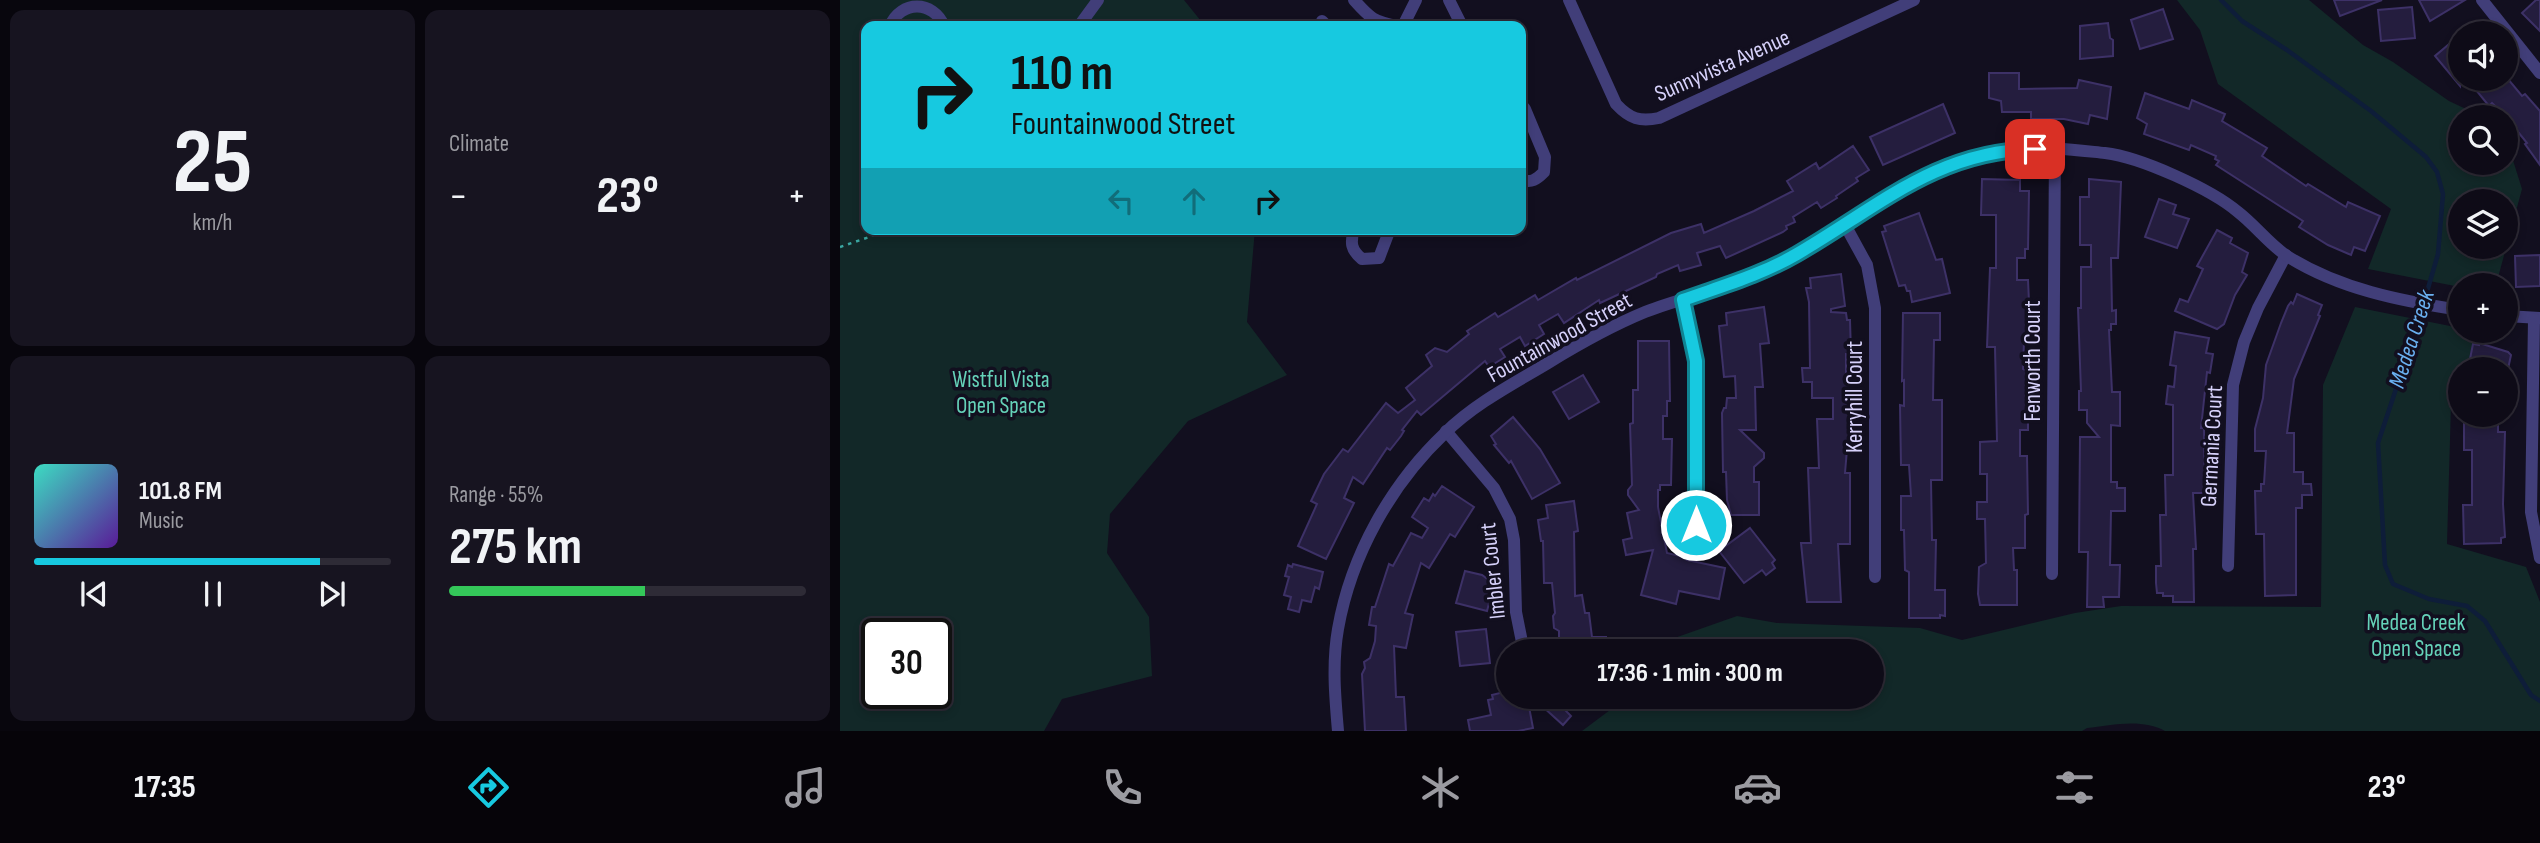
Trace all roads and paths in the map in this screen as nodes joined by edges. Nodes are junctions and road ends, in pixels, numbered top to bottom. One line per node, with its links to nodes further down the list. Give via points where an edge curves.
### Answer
1 (1098, 0): 10 (street)
2 (1354, 0): 11 (street)
3 (1416, 0): 12 (street)
4 (1449, 0): 13 (street)
5 (1569, 0): 6 (street, Sunnyvista Avenue, via 1616,104 1627,117 1643,121 1660,118)
6 (1914, 0)
7 (2482, 0): 14 (street)
8 (893, 21): 9 (street, via 899,11 916,5 933,10)
9 (941, 21)
10 (1083, 21)
11 (1376, 21)
12 (1406, 21)
13 (1460, 21)
14 (2540, 73)
15 (1526, 111): 17 (street, via 1545,158 1544,172)
16 (2055, 148): 18 (street, Fountainwood Street, via 2015,149 1945,166); 23 (street, Fountainwood Street, via 2112,154 2203,189 2236,209); 32 (street, Fenworth Court)
17 (1526, 182)
18 (1844, 223): 24 (street, Fountainwood Street, via 1755,275); 33 (street, Kerryhill Court, via 1867,265 1875,308)
19 (874, 235): 22 (path)
20 (1352, 235): 21 (street, via 1354,253 1374,260 1380,258)
21 (1388, 235)
22 (840, 247)
23 (2286, 255): 25 (street, Fountainwood Street, via 2339,281); 31 (street, Germania Court, via 2244,342 2233,385)
24 (1683, 300): 28 (street, Fountainwood Street, via 1607,330 1501,391); 29 (street, via 1696,361)
25 (2448, 308)
26 (2518, 317): 27 (street)
27 (2537, 318): 30 (street, via 2531,512)
28 (1446, 431): 34 (street, Imbler Court, via 1494,488 1510,519); 35 (street, Fountainwood Street, via 1387,502 1362,550 1338,629 1334,674)
29 (1696, 525)
30 (2540, 558)
31 (2228, 566)
32 (2052, 574)
33 (1875, 577)
34 (1521, 639)
35 (1338, 731)

